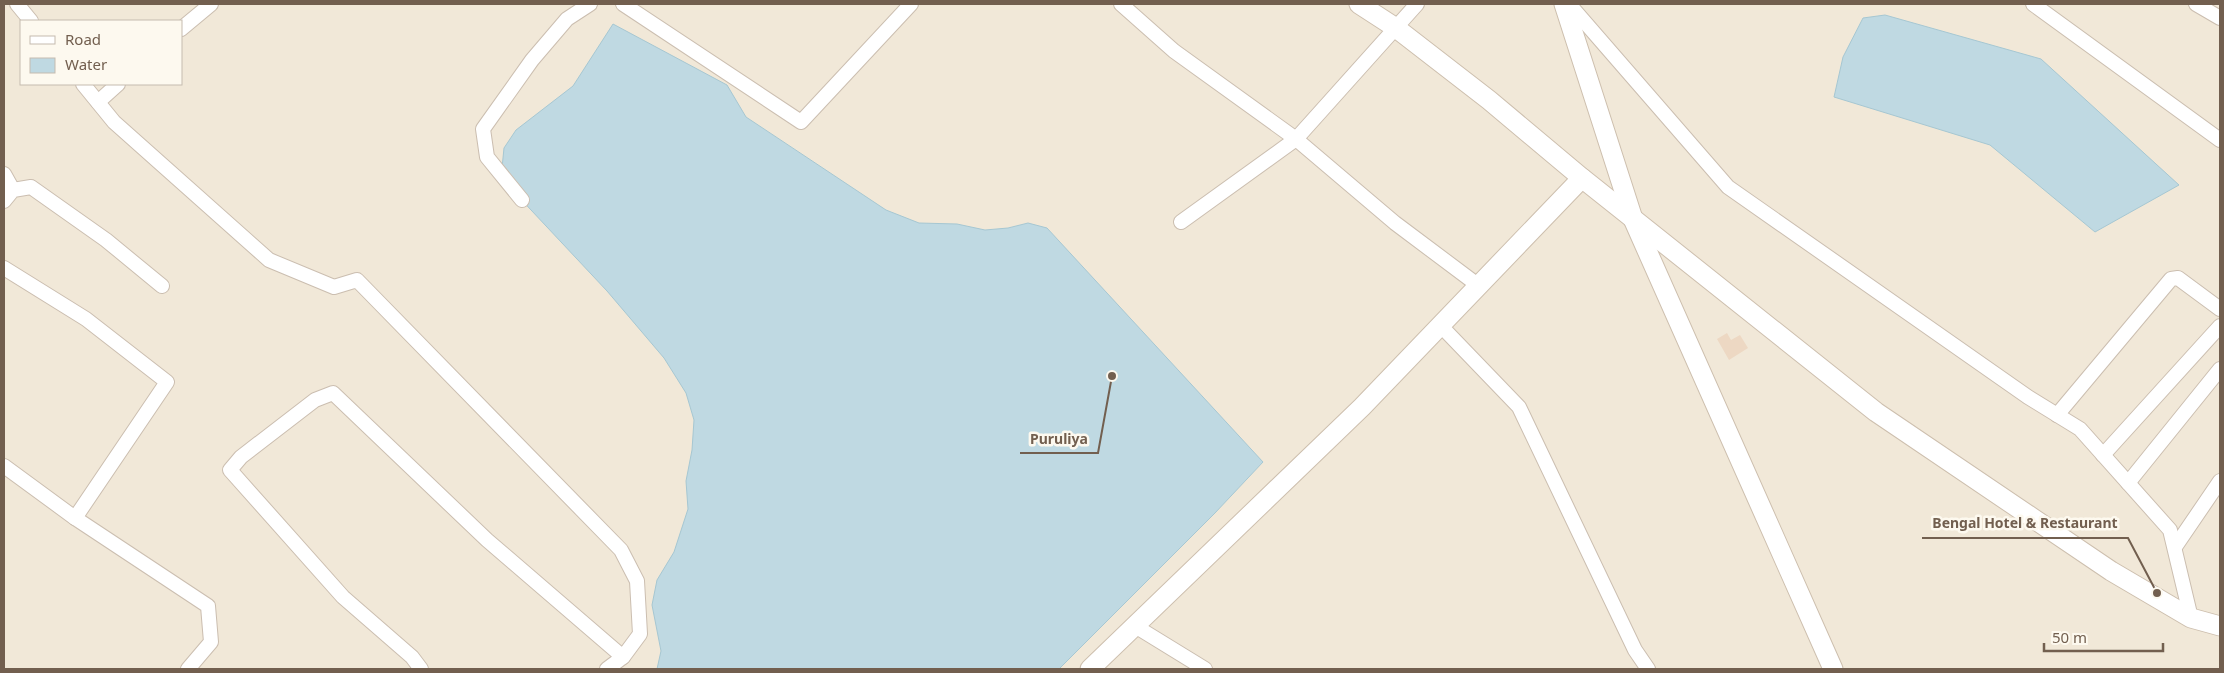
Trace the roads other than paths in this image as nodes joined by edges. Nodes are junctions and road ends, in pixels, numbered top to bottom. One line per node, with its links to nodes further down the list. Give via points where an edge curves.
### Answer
1 (17, 4): 14 (street)
2 (211, 4): 15 (street)
3 (590, 4): 25 (street, via 567,19 532,60 483,129 487,157)
4 (623, 4): 5 (street, via 801,122)
5 (911, 4)
6 (1121, 4): 20 (street, via 1174,51)
7 (1359, 4): 16 (street)
8 (1417, 4): 16 (street)
9 (1564, 4): 27 (street)
10 (1569, 4): 36 (street, via 1728,187 2028,398)
11 (2034, 4): 21 (street)
12 (2196, 4): 13 (street)
13 (2220, 18)
14 (30, 20)
15 (182, 28)
16 (1396, 28): 20 (street); 23 (street)
17 (84, 85): 19 (street)
18 (117, 85): 19 (street)
19 (98, 102): 46 (street, via 114,122 269,260 334,287 356,280 621,550 637,581 640,634)
20 (1296, 139): 28 (street); 31 (street, via 1395,223)
21 (2220, 140)
22 (4, 174): 24 (street)
23 (1582, 178): 27 (street); 31 (street)
24 (13, 190): 26 (street); 30 (street, via 31,187 106,240)
25 (522, 200)
26 (4, 201)
27 (1633, 219): 43 (street, via 1876,412 2111,571); 53 (street)
28 (1181, 222)
29 (4, 268): 41 (street, via 86,319 167,382)
30 (162, 286)
31 (1479, 286): 33 (street)
32 (2220, 309): 36 (street, via 2178,278 2171,279)
33 (1441, 326): 44 (street, via 1362,407); 52 (street, via 1519,407 1635,650)
34 (2220, 326): 37 (street)
35 (2220, 368): 40 (street)
36 (2057, 415): 37 (street, via 2080,429)
37 (2103, 455): 40 (street)
38 (4, 466): 41 (street)
39 (2220, 481): 42 (street)
40 (2128, 483): 42 (street, via 2170,530)
41 (75, 518): 47 (street, via 208,606 211,642)
42 (2174, 547): 43 (street)
43 (2191, 618): 45 (street)
44 (1135, 626): 50 (street); 51 (street)
45 (2220, 626)
46 (623, 657): 48 (street, via 488,540 333,393 315,400 241,457 230,470 343,597 412,657); 49 (street)
47 (188, 669)
48 (421, 669)
49 (608, 669)
50 (1090, 669)
51 (1205, 669)
52 (1648, 669)
53 (1833, 669)

